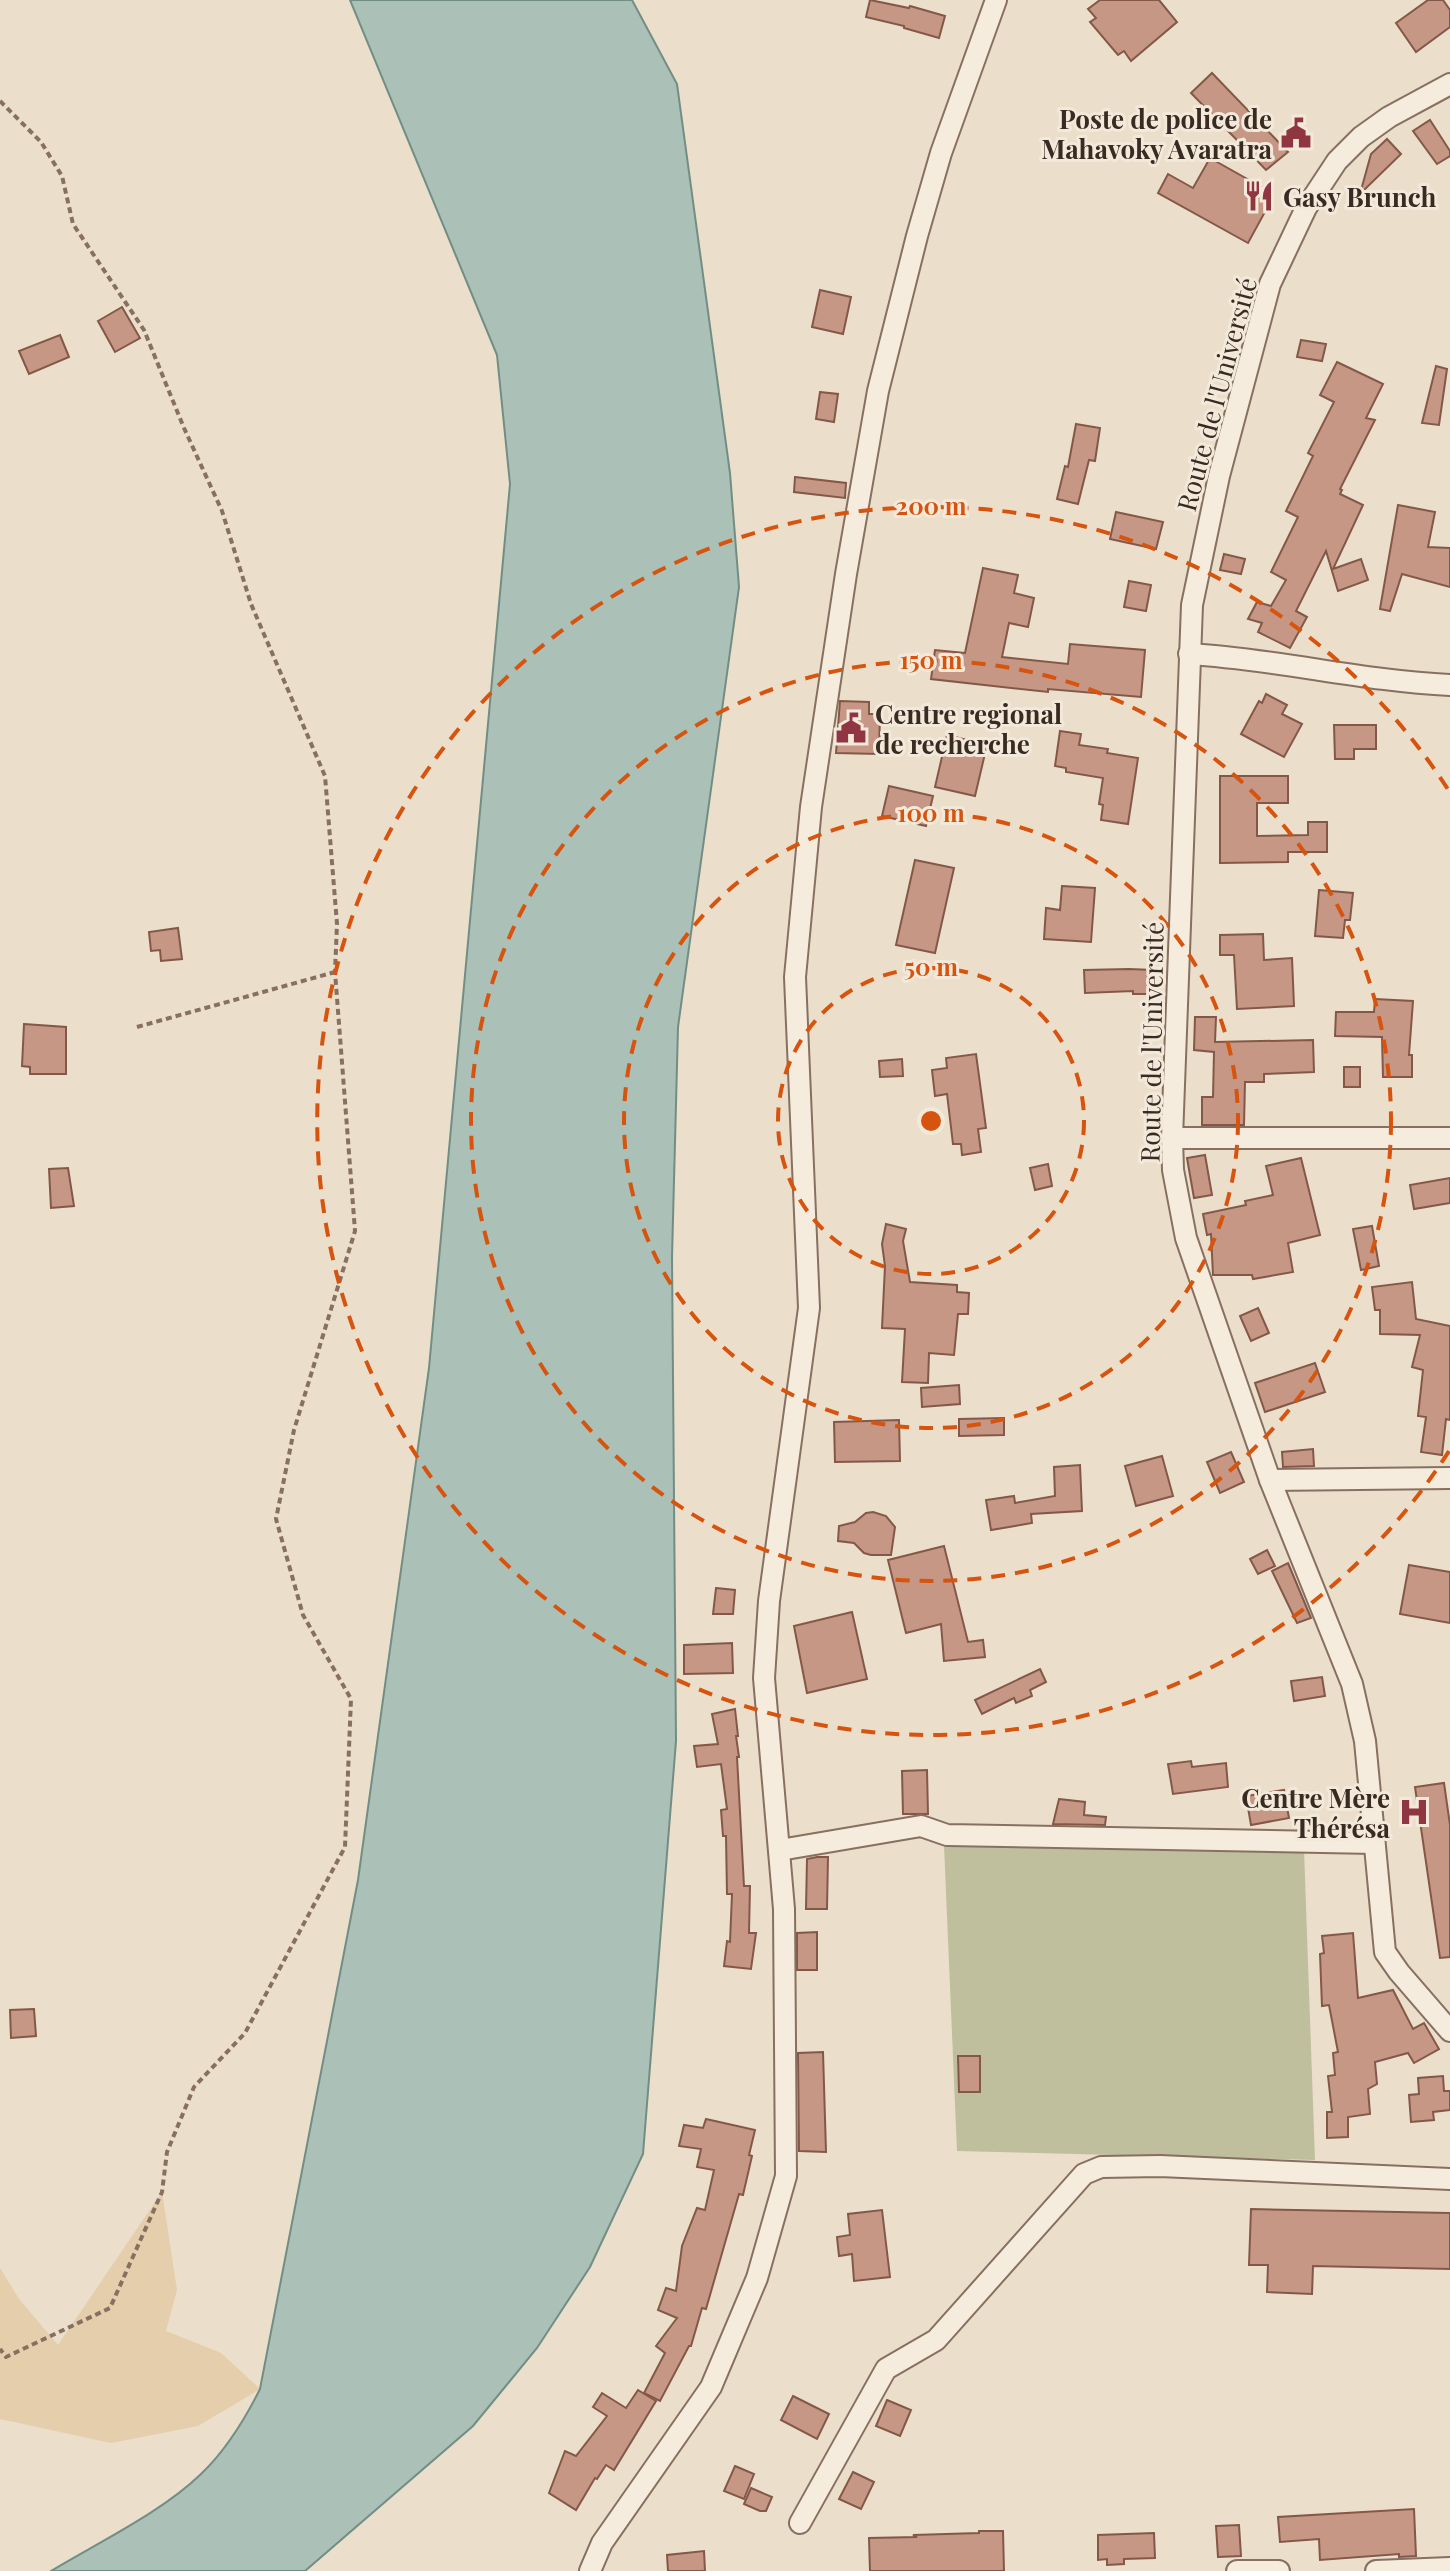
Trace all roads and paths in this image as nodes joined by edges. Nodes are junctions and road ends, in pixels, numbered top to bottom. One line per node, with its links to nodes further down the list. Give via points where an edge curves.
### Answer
1 (996, 0): 13 (street, via 941,153 878,391 811,807 795,977 809,1308 769,1601 764,1678)
2 (1450, 84): 4 (street, Route de l'Université, via 1361,137 1337,161 1288,241 1270,284 1219,476 1192,605)
3 (0, 101): 6 (path, via 41,142 62,176 73,224 144,330 222,511 251,604 325,776 337,924)
4 (1189, 654): 5 (street, via 1242,657 1396,683); 8 (street, Route de l'Université)
5 (1450, 685)
6 (335, 972): 7 (path); 16 (path, via 355,1231 294,1430 276,1519 303,1615 351,1699 345,1847 245,2033 194,2087 167,2152 162,2192 110,2308 6,2357)
7 (137, 1027)
8 (1172, 1138): 9 (street); 11 (street, Route de l'Université, via 1186,1238)
9 (1450, 1138)
10 (1450, 1478): 11 (street)
11 (1270, 1480): 12 (street, Route de l'Université, via 1352,1684 1365,1741)
12 (1374, 1843): 13 (street, via 947,1835 921,1826); 14 (street, Route de l'Université, via 1385,1952)
13 (780, 1850): 19 (street, via 786,2176 757,2278 711,2387 602,2543)
14 (1450, 2031)
15 (1450, 2179): 17 (street, via 1160,2166 1101,2167 1084,2174 936,2340 886,2369)
16 (0, 2349)
17 (800, 2523)
18 (1450, 2568): 22 (street)
19 (590, 2571)
20 (1237, 2571): 21 (street)
21 (1279, 2571)
22 (1376, 2571)

